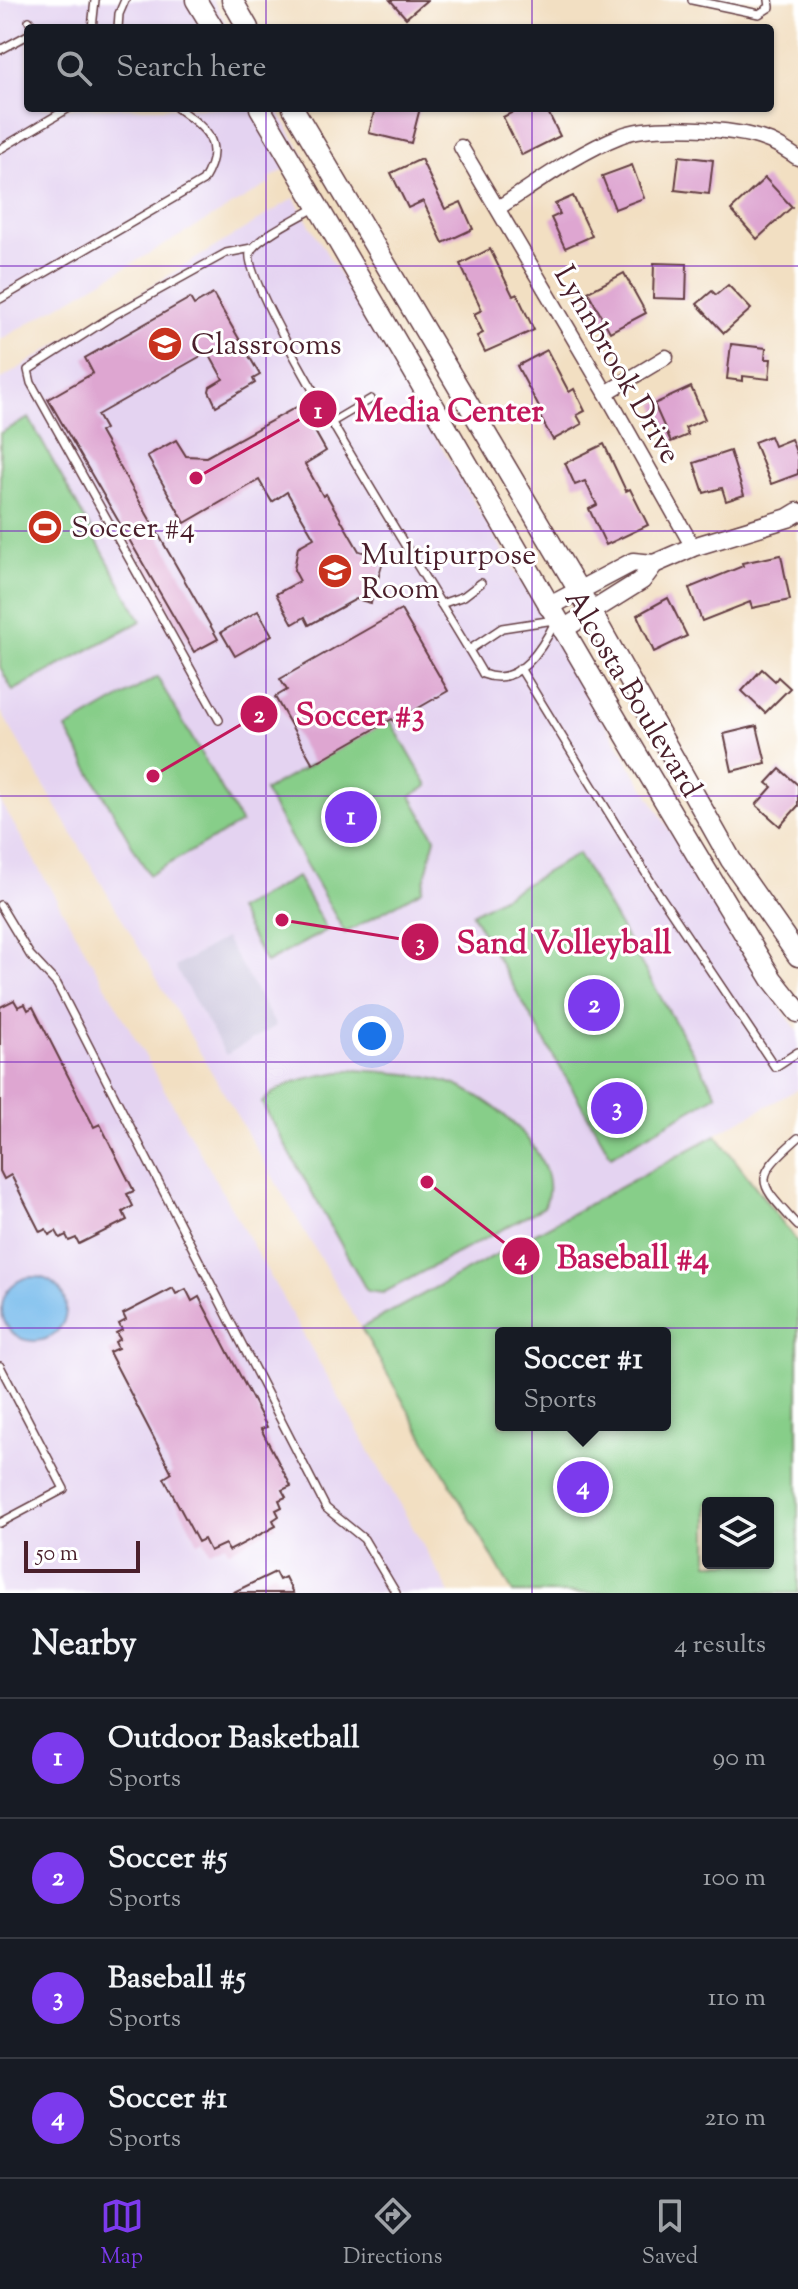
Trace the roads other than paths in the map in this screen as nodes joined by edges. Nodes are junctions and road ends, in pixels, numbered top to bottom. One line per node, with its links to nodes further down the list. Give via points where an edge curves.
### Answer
1 (95, 0): 7 (lane)
2 (125, 0): 8 (lane)
3 (196, 0): 9 (main road)
4 (232, 0): 10 (main road)
5 (692, 0): 6 (lane, via 759,14 770,7)
6 (769, 0)
7 (92, 24)
8 (118, 24)
9 (211, 24)
10 (246, 24)
11 (24, 37): 12 (lane)
12 (0, 50)
13 (62, 112): 18 (lane)
14 (182, 112): 23 (lane, via 212,140 211,168 203,181)
15 (262, 112): 20 (main road, Alcosta Boulevard)
16 (295, 112): 32 (main road, Alcosta Boulevard)
17 (461, 147): 21 (street, Lynnbrook Drive)
18 (0, 149)
19 (798, 158): 21 (street, via 766,140 668,127 622,135)
20 (318, 206): 22 (lane); 35 (main road, Alcosta Boulevard)
21 (498, 208): 25 (street, Lynnbrook Drive)
22 (252, 248): 27 (lane, via 251,268 267,308); 38 (lane, via 226,253 28,370)
23 (0, 299)
24 (666, 357): 25 (street)
25 (606, 393): 29 (street, Lynnbrook Drive)
26 (371, 399): 27 (lane)
27 (332, 422): 33 (lane)
28 (798, 512): 29 (street)
29 (693, 547): 30 (street)
30 (654, 564): 32 (street, via 633,562); 34 (street, via 642,580)
31 (481, 583): 33 (lane)
32 (578, 590): 34 (main road, Alcosta Boulevard); 35 (street)
33 (441, 604): 36 (lane)
34 (590, 611): 35 (street); 40 (main road, Alcosta Boulevard, via 731,860)
35 (555, 619): 36 (lane, via 502,628); 37 (lane, via 545,643); 41 (main road, Alcosta Boulevard, via 772,979)
36 (469, 650): 37 (lane, via 483,674 492,678 507,677)
37 (520, 668): 42 (lane, via 653,885 775,1067)
38 (219, 720)
39 (0, 905): 47 (lane, via 30,955 57,984 326,1508 364,1539)
40 (798, 956)
41 (798, 1012)
42 (798, 1052)
43 (798, 1138): 44 (lane, via 767,1166 763,1177)
44 (798, 1226)
45 (0, 1366): 46 (lane, via 64,1489)
46 (0, 1523)
47 (396, 1593)

